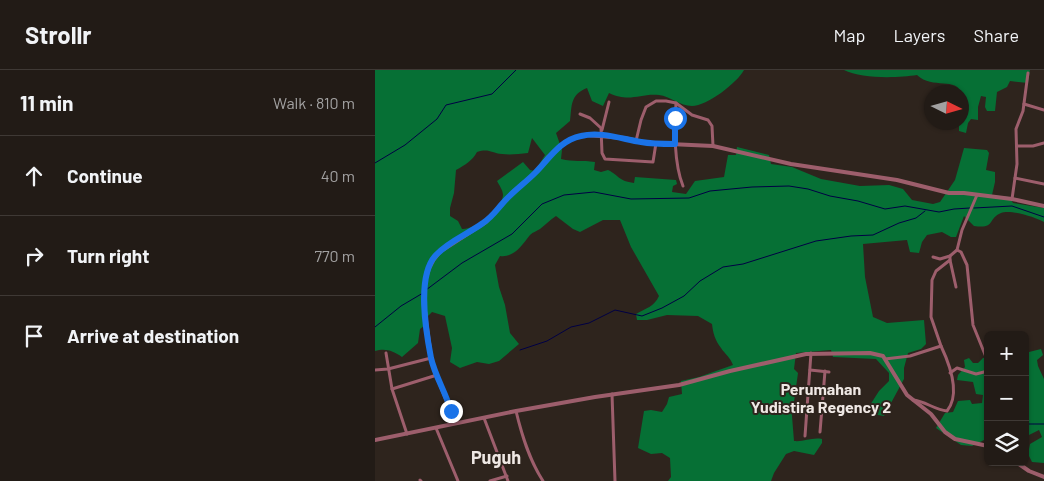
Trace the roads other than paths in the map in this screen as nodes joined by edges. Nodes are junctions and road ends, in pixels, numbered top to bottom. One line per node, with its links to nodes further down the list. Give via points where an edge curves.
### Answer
1 (1028, 73): 4 (street)
2 (609, 102): 7 (street)
3 (676, 103): 8 (street, via 660,100 649,104); 11 (street); 12 (street, via 711,124)
4 (1024, 104): 5 (street); 13 (street, via 1016,129)
5 (1044, 110)
6 (581, 114): 7 (street, via 600,126)
7 (602, 134): 8 (street); 9 (street, via 605,159 653,162); 28 (street, via 576,137 555,150 486,222 435,256 424,288)
8 (636, 141): 9 (street)
9 (656, 143): 11 (street)
10 (1044, 143): 13 (street)
11 (675, 144): 12 (street); 16 (street)
12 (713, 146): 17 (street, via 791,164 897,180 949,193)
13 (1017, 146): 14 (street)
14 (1015, 178): 15 (street); 18 (street)
15 (1044, 184)
16 (683, 186)
17 (977, 195): 18 (street); 20 (street)
18 (1012, 199): 19 (street)
19 (1044, 206)
20 (957, 250): 22 (street); 25 (street, via 967,265 973,326)
21 (933, 257): 22 (street)
22 (950, 258): 23 (street); 24 (street, via 932,280 931,316)
23 (956, 287)
24 (941, 346): 29 (street, via 903,358); 33 (street)
25 (984, 352)
26 (386, 353): 30 (street)
27 (811, 353): 29 (street, via 870,353); 32 (street); 37 (street, via 679,385)
28 (431, 358): 30 (street); 35 (street)
29 (885, 359): 38 (street)
30 (388, 369): 31 (street); 36 (street)
31 (375, 370)
32 (810, 370): 43 (street, via 827,371); 45 (street)
33 (950, 372): 34 (street, via 957,368 976,374); 38 (street, via 954,397 947,411)
34 (984, 372)
35 (437, 375): 36 (street); 41 (street)
36 (392, 389): 44 (street)
37 (612, 394): 39 (street); 55 (street)
38 (912, 400): 47 (street, via 955,439)
39 (516, 411): 40 (street); 54 (street, via 527,449)
40 (484, 418): 41 (street); 49 (street)
41 (454, 423): 42 (street)
42 (436, 428): 44 (street); 51 (street)
43 (820, 432)
44 (407, 434): 46 (street)
45 (805, 436)
46 (375, 440)
47 (984, 445)
48 (1022, 466): 50 (street)
49 (507, 476): 52 (street); 53 (street)
50 (1044, 477)
51 (458, 481)
52 (490, 481)
53 (508, 481)
54 (543, 481)
55 (615, 481)

